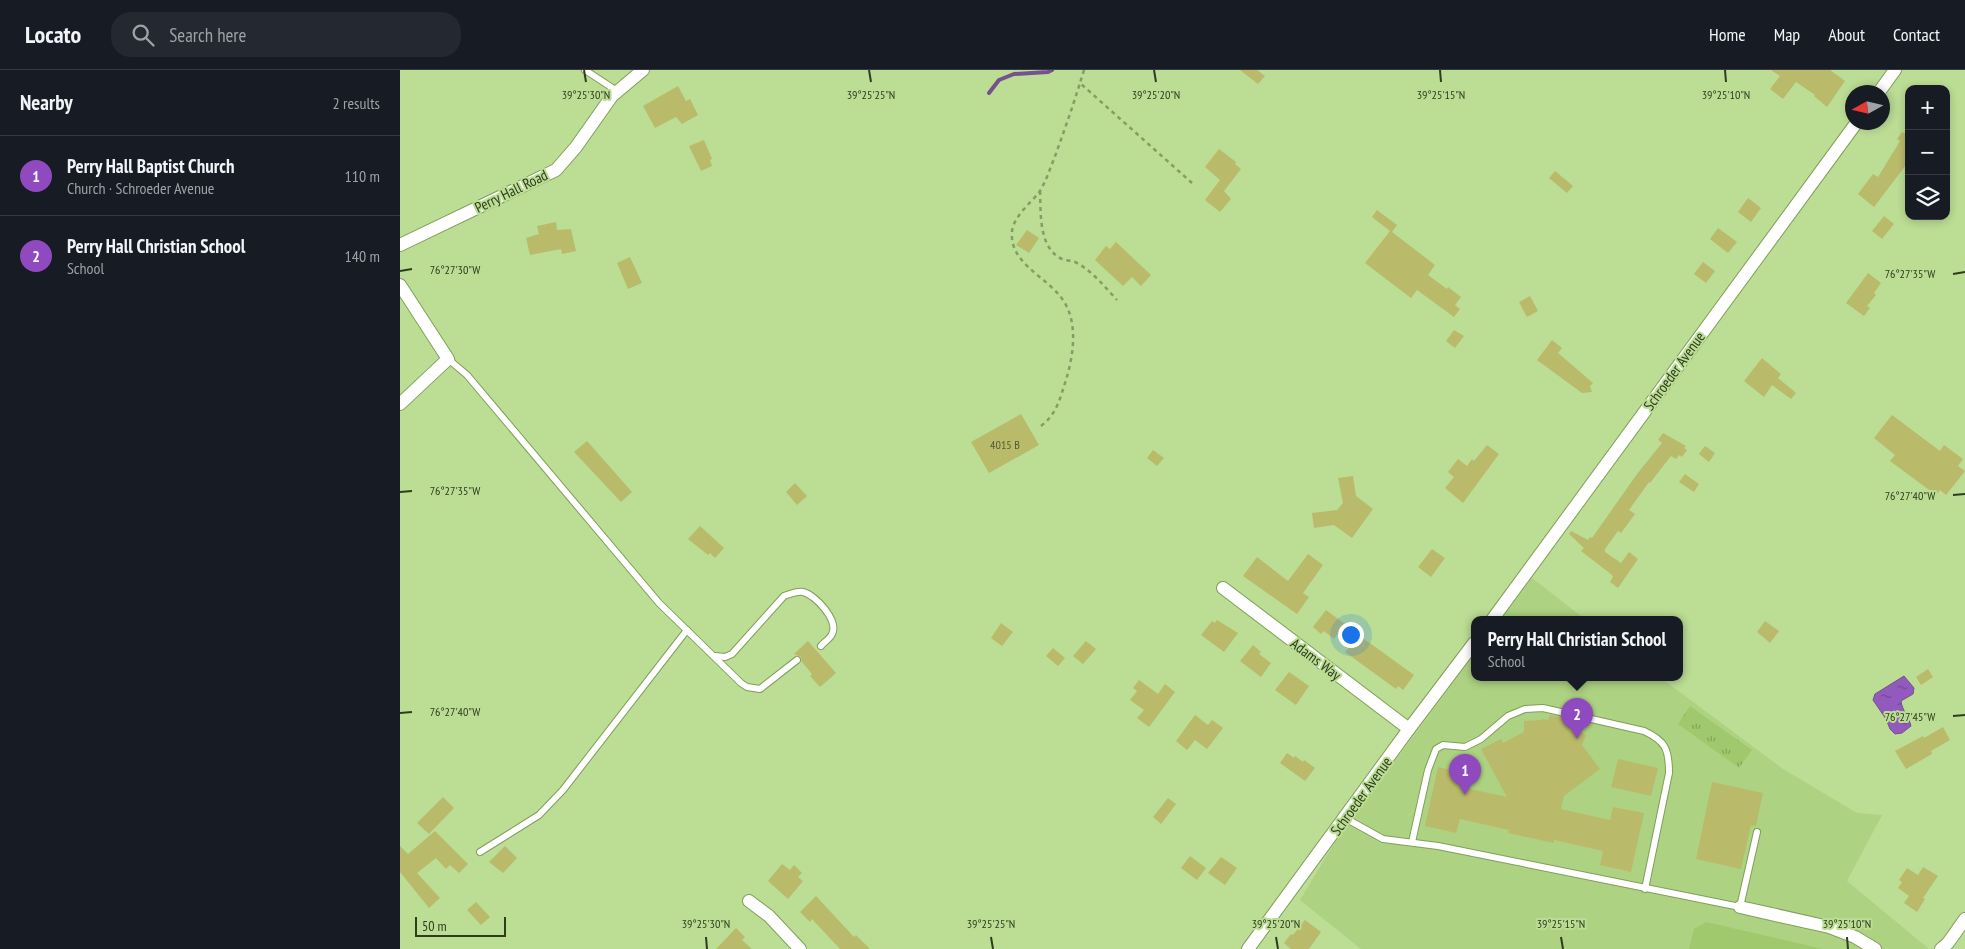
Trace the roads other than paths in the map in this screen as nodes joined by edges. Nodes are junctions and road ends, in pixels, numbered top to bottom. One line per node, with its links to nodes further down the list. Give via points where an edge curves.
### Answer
1 (585, 70): 5 (lane)
2 (642, 70): 5 (street, Perry Hall Road)
3 (1895, 70): 4 (street)
4 (1884, 85)
5 (617, 91): 7 (street, Perry Hall Road, via 556,170)
6 (1851, 130): 12 (street, Schroeder Avenue)
7 (400, 244)
8 (400, 285): 9 (street)
9 (448, 360): 10 (street); 13 (lane, via 467,375 659,603)
10 (400, 404)
11 (1223, 588): 18 (street, Adams Way)
12 (1495, 616)
13 (687, 630): 16 (lane); 22 (lane, via 563,790 539,815)
14 (821, 646): 16 (lane, via 832,635 833,621 810,595 803,592 784,596 732,654)
15 (1471, 647): 18 (street, Schroeder Avenue)
16 (715, 656): 17 (lane, via 741,683 760,689)
17 (797, 660)
18 (1409, 729): 19 (street, Schroeder Avenue)
19 (1345, 818): 21 (lane, via 1383,839); 28 (street, Schroeder Avenue)
20 (1756, 832): 25 (lane)
21 (1412, 842): 23 (lane); 23 (lane, via 1436,749 1443,745 1465,747 1481,739 1508,716 1525,709 1543,708 1644,732 1664,744 1669,756 1669,773)
22 (480, 852)
23 (1646, 889): 25 (lane)
24 (749, 901): 27 (street, via 769,916)
25 (1740, 907): 29 (street, via 1829,927)
26 (1965, 919): 30 (street)
27 (800, 949)
28 (1248, 949)
29 (1875, 949)
30 (1941, 949)

